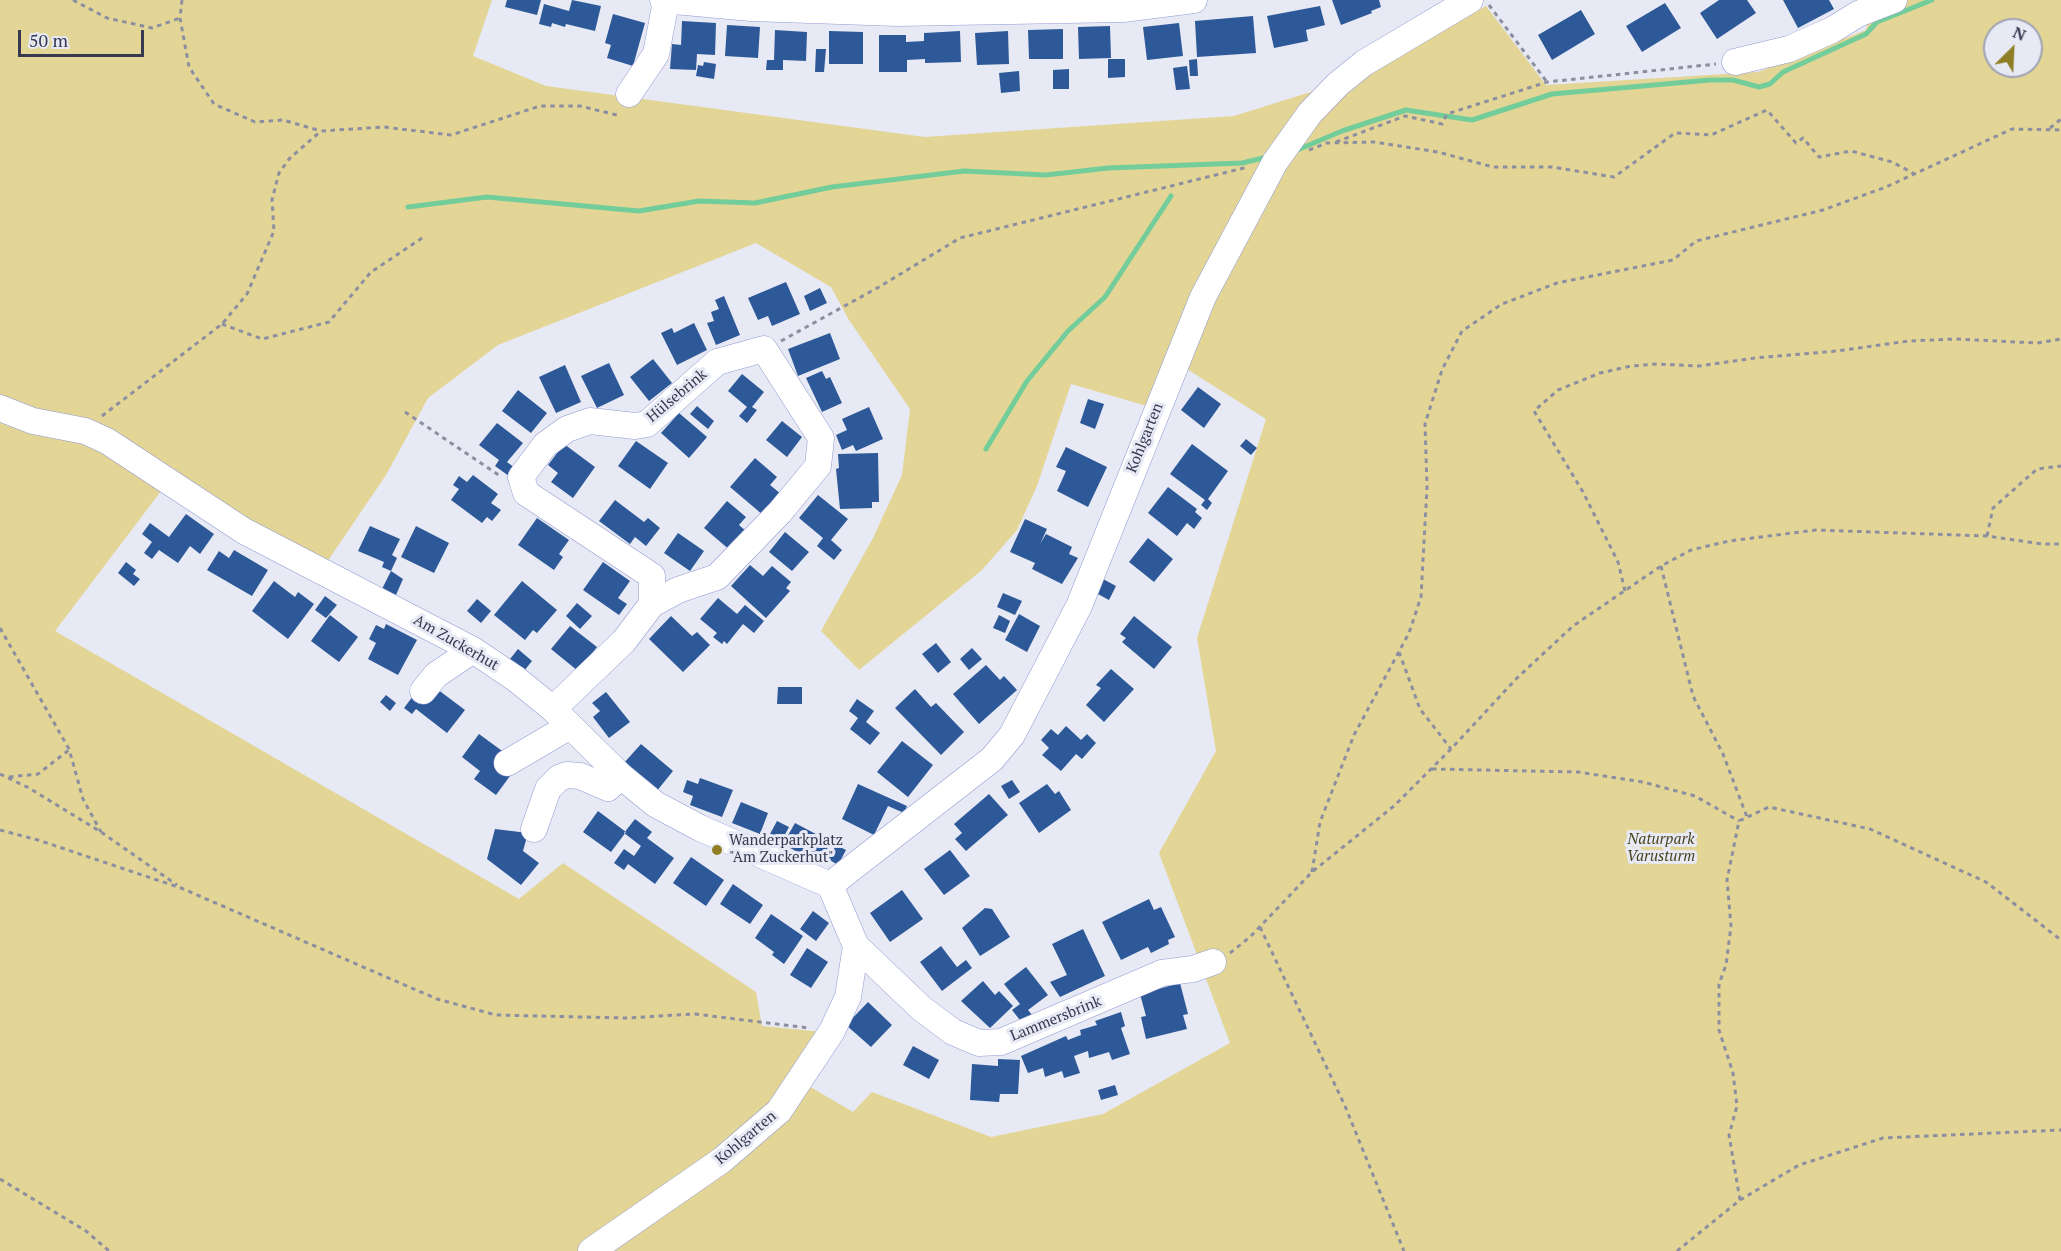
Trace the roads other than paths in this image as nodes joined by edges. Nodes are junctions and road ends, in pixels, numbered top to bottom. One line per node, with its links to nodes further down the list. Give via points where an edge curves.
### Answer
1 (664, 0): 5 (street); 8 (street, via 656,54)
2 (1194, 0): 5 (street, via 1123,9 898,13)
3 (1470, 0): 17 (street, Kohlgarten, via 1364,63 1310,113 1275,162 1203,297 1079,606 1012,735 992,759)
4 (1894, 0): 6 (street)
5 (742, 4)
6 (1854, 7): 7 (street, via 1832,30 1789,49)
7 (1736, 62)
8 (629, 94)
9 (0, 408): 11 (street, Am Zuckerhut, via 107,441 244,531)
10 (652, 604): 10 (street, Hülsebrink, via 717,577 818,466 821,438 764,350 717,362 647,424 590,422 567,429 544,445 521,477 526,494 652,576); 13 (street)
11 (473, 650): 12 (street, via 436,675); 13 (street, Am Zuckerhut, via 516,679)
12 (423, 691)
13 (561, 718): 14 (street); 15 (street, Am Zuckerhut)
14 (507, 763)
15 (621, 776): 16 (street, via 608,788 580,776 559,778 548,789); 17 (street, Am Zuckerhut, via 655,804 700,828)
16 (534, 829)
17 (830, 885): 18 (street)
18 (856, 946): 19 (street, Lammersbrink, via 921,1008 953,1032 979,1043 1001,1042 1162,973); 20 (street, Kohlgarten, via 848,997 832,1031 779,1111 722,1160)
19 (1213, 962)
20 (591, 1251)

